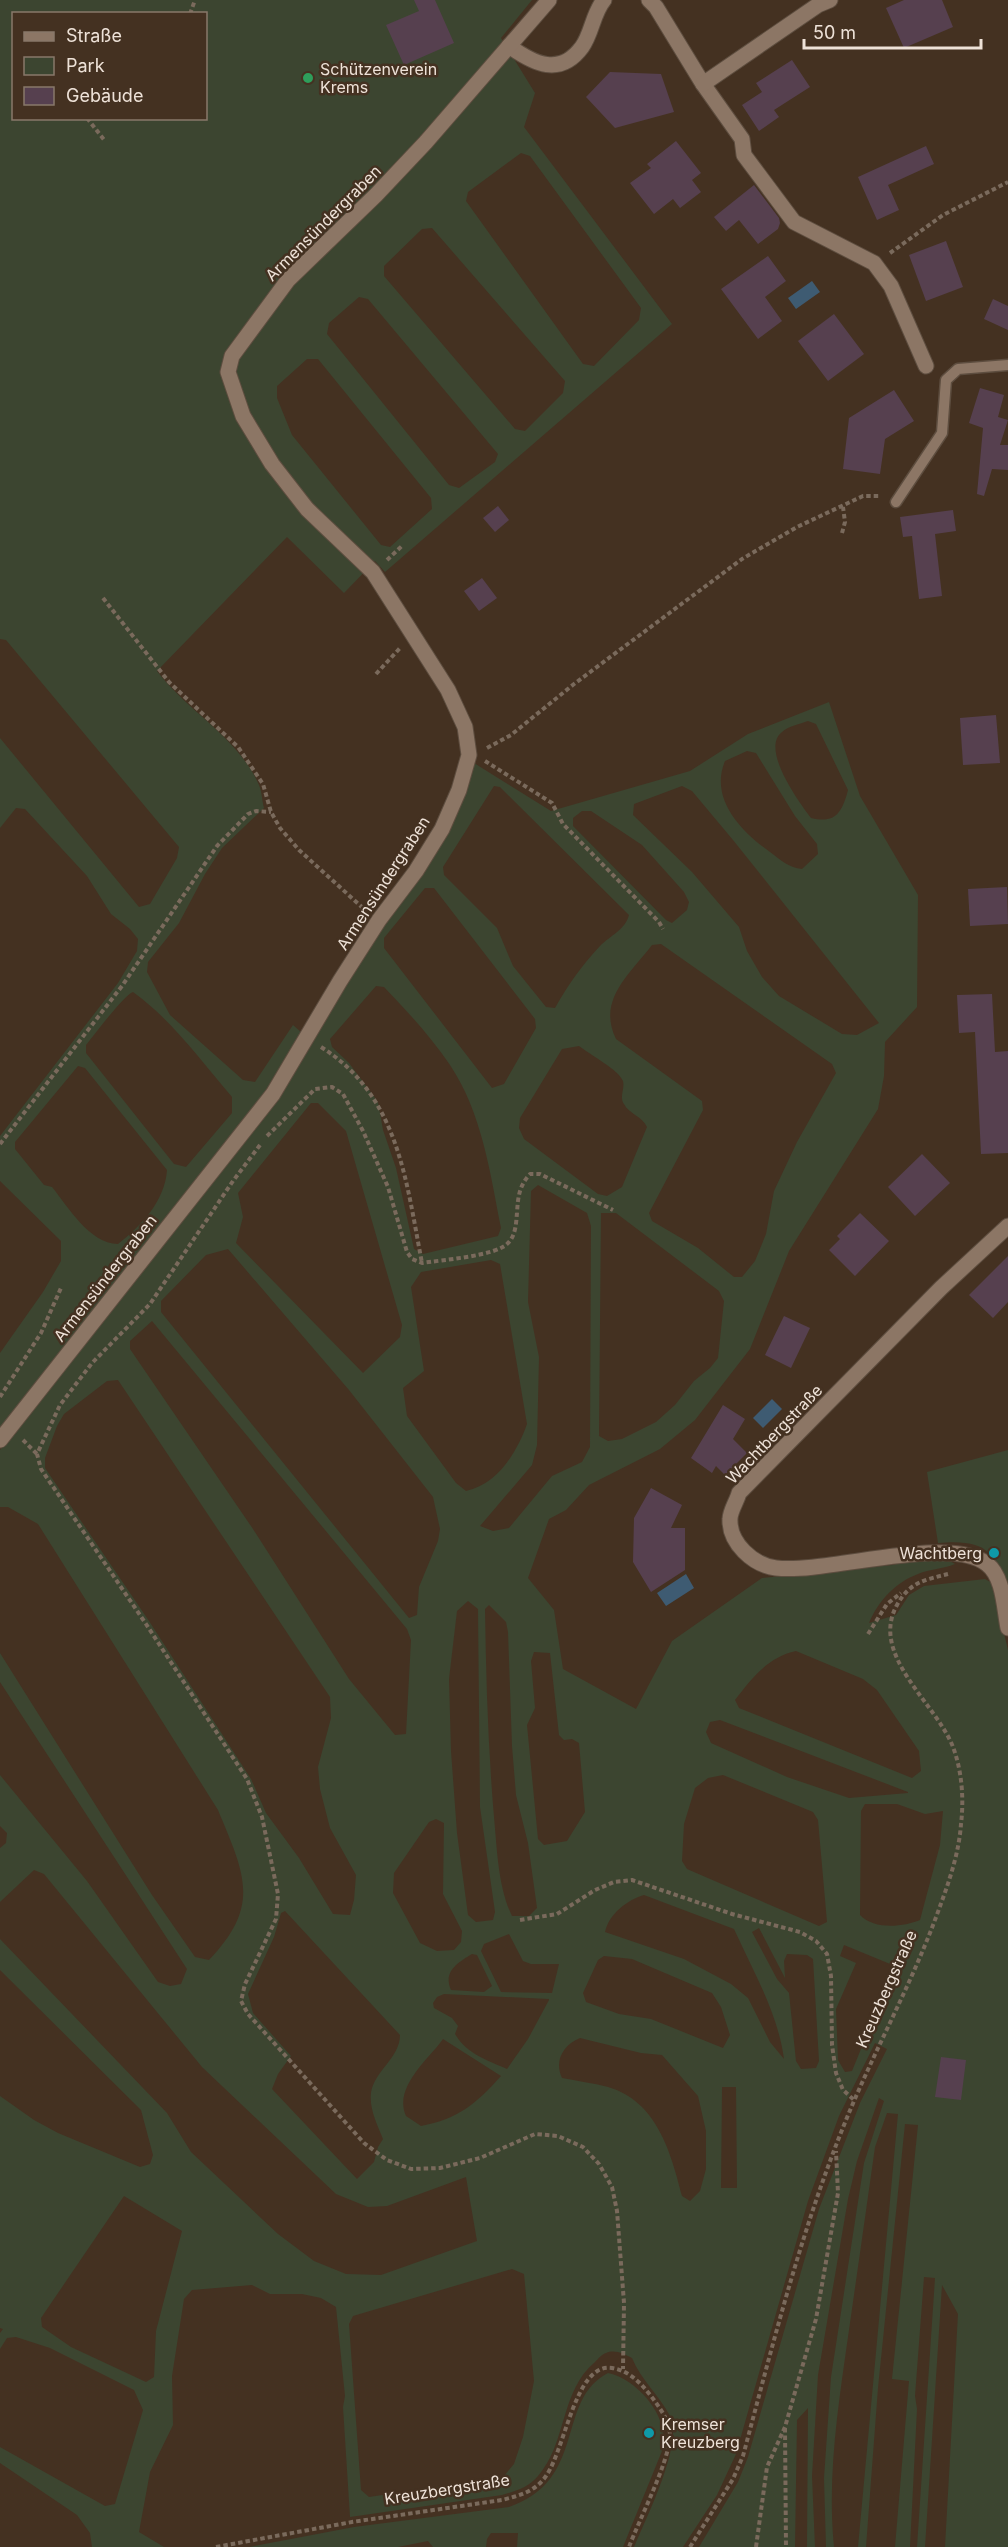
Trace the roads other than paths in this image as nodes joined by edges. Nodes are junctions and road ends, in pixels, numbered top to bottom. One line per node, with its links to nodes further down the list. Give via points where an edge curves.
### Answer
1 (549, 0): 5 (street, Armensündergraben)
2 (604, 0): 5 (street, via 583,46 567,61 547,66 529,61)
3 (649, 0): 6 (street)
4 (830, 0): 6 (street)
5 (509, 46): 11 (street, Armensündergraben, via 419,150 288,280 232,356 228,372 243,416 272,465 307,509 373,572 448,690 465,727 470,755 459,790 442,829 379,921 273,1094)
6 (703, 84): 8 (street, via 742,139 744,155 794,222 874,263 891,286)
7 (1008, 365): 9 (lane, via 958,369 946,380 942,432)
8 (926, 366)
9 (896, 502)
10 (1008, 1226): 12 (street, Wachtbergstraße, via 740,1493 730,1518 734,1539 748,1556 775,1568 932,1553 959,1552 975,1557 989,1565 998,1579)
11 (0, 1440)
12 (1008, 1628)

